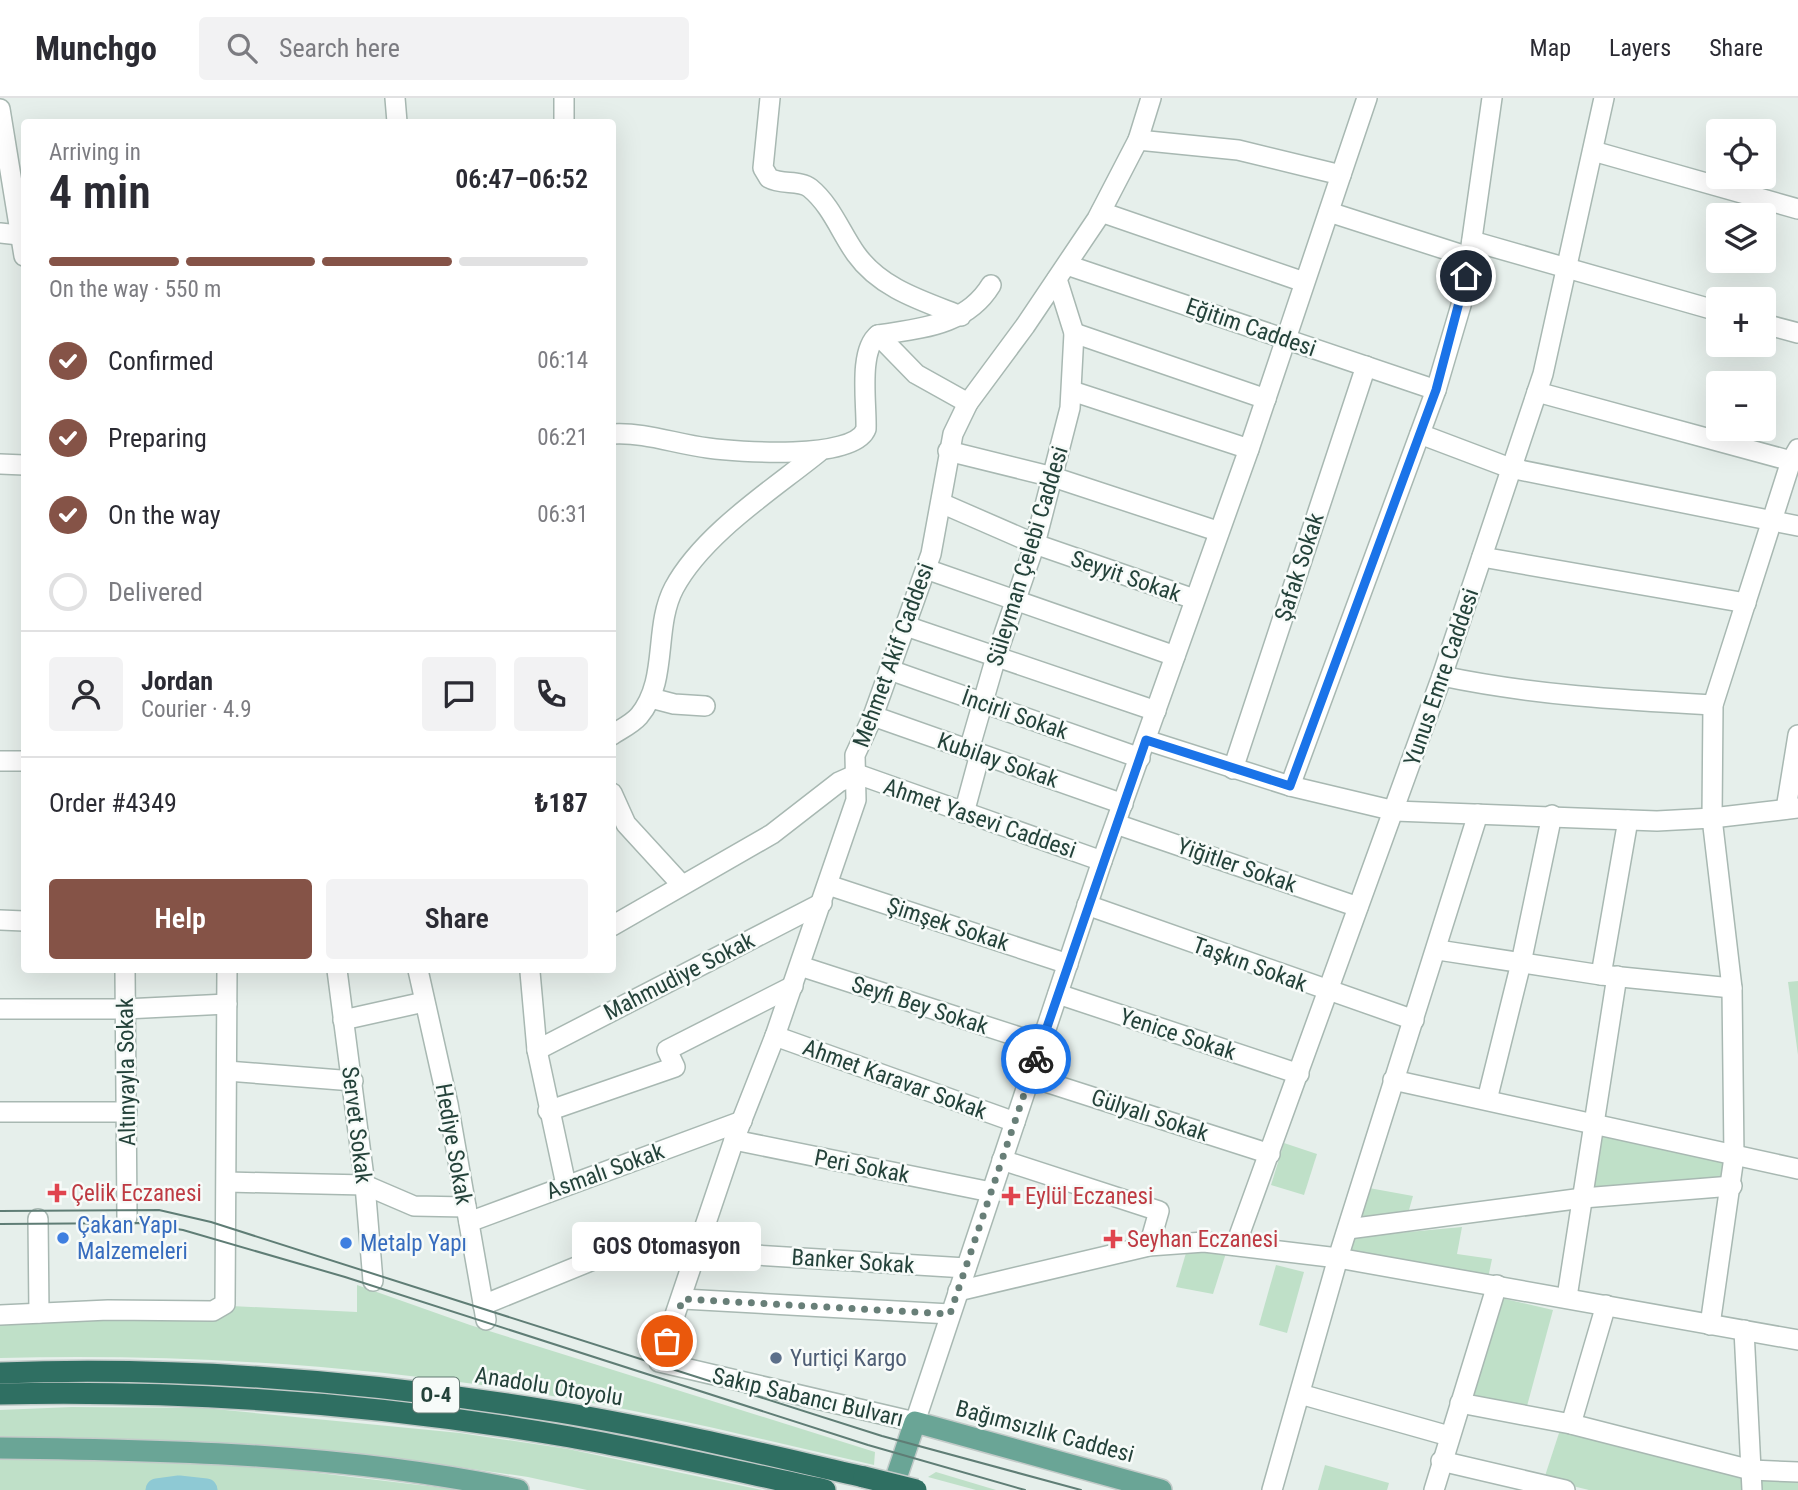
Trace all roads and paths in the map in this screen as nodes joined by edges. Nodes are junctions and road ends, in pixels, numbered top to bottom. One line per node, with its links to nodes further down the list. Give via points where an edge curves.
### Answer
1 (395, 98): 9 (street)
2 (564, 98): 10 (street)
3 (770, 98): 25 (street, via 765,174 775,181 810,188 857,256 884,281)
4 (1151, 98): 11 (street, Mehmet Akif Caddesi)
5 (1367, 98): 13 (street)
6 (1492, 98): 18 (street)
7 (1604, 98): 12 (street, Yunus Emre Caddesi)
8 (0, 109): 17 (street)
9 (397, 119)
10 (564, 119)
11 (1138, 140): 13 (street, via 1238,150); 15 (street, Mehmet Akif Caddesi)
12 (1592, 151): 14 (street); 20 (street, Yunus Emre Caddesi)
13 (1341, 175): 16 (street)
14 (1798, 209)
15 (1101, 212): 21 (street, Mehmet Akif Caddesi); 22 (street)
16 (1329, 212): 18 (street); 22 (street)
17 (9, 234): 19 (street)
18 (1470, 249): 20 (street); 32 (street, via 1464,295)
19 (21, 252)
20 (1564, 268): 24 (street); 34 (street, Yunus Emre Caddesi)
21 (1062, 272): 27 (street, Süleyman Çelebi Caddesi); 30 (street, Eğitim Caddesi); 36 (street, Mehmet Akif Caddesi)
22 (1304, 282): 30 (street)
23 (991, 285): 25 (street, via 977,305)
24 (1706, 308)
25 (961, 316): 29 (street)
26 (1776, 327): 28 (street)
27 (1074, 333): 33 (street, Süleyman Çelebi Caddesi); 35 (street)
28 (1798, 333)
29 (878, 335): 36 (street, via 916,374); 41 (street, via 867,353 864,434 854,442)
30 (1286, 339): 31 (street, Eğitim Caddesi); 35 (street)
31 (1366, 366): 32 (street, Eğitim Caddesi); 74 (street, Şafak Sokak)
32 (1436, 390): 37 (street)
33 (1072, 391): 39 (street); 46 (street, Süleyman Çelebi Caddesi)
34 (1537, 392): 42 (street); 45 (street, Yunus Emre Caddesi)
35 (1266, 399): 39 (street)
36 (968, 403): 40 (street, Mehmet Akif Caddesi)
37 (1420, 434): 45 (street); 76 (street)
38 (616, 435): 41 (street, via 638,434 710,449)
39 (1249, 449): 50 (street)
40 (948, 451): 46 (street); 47 (street, Mehmet Akif Caddesi)
41 (819, 452): 62 (street, via 705,545 674,588 663,620)
42 (1794, 455): 48 (street)
43 (0, 464): 44 (street)
44 (21, 465)
45 (1510, 468): 48 (street); 52 (street, Yunus Emre Caddesi)
46 (1053, 477): 50 (street); 51 (street, Süleyman Çelebi Caddesi)
47 (941, 503): 51 (street, Seyyit Sokak); 53 (street, Mehmet Akif Caddesi)
48 (1772, 521): 49 (street); 56 (street)
49 (1798, 526)
50 (1217, 531): 54 (street)
51 (1035, 544): 54 (street, Seyyit Sokak); 55 (street, Süleyman Çelebi Caddesi)
52 (1482, 557): 56 (street); 61 (street, Yunus Emre Caddesi)
53 (926, 569): 55 (street); 57 (street, Mehmet Akif Caddesi)
54 (1194, 599): 58 (street)
55 (1015, 602): 58 (street); 59 (street, Süleyman Çelebi Caddesi)
56 (1746, 603): 64 (street)
57 (906, 626): 59 (street); 60 (street, Mehmet Akif Caddesi)
58 (1175, 656): 66 (street)
59 (996, 657): 63 (street, Süleyman Çelebi Caddesi); 66 (street)
60 (890, 670): 63 (street, İncirli Sokak); 67 (street, Mehmet Akif Caddesi)
61 (1442, 676): 64 (street, via 1571,696); 80 (street, Yunus Emre Caddesi)
62 (651, 698): 65 (street); 68 (street, via 637,718)
63 (983, 703): 70 (street, İncirli Sokak); 71 (street, Süleyman Çelebi Caddesi)
64 (1713, 705): 84 (street)
65 (705, 706)
66 (1156, 711): 70 (street)
67 (873, 716): 71 (street, Kubilay Sokak); 75 (street, Mehmet Akif Caddesi, via 855,755)
68 (616, 732)
69 (1798, 735): 79 (street)
70 (1143, 749): 74 (street, İncirli Sokak); 78 (street)
71 (974, 752): 78 (street, Kubilay Sokak); 81 (street, Süleyman Çelebi Caddesi)
72 (0, 761): 73 (street)
73 (21, 761)
74 (1233, 769): 76 (street, İncirli Sokak)
75 (857, 774): 81 (street, Ahmet Yasevi Caddesi); 88 (street, via 839,782 772,834); 89 (street, Mehmet Akif Caddesi, via 856,800)
76 (1290, 786): 80 (street, İncirli Sokak)
77 (616, 802): 88 (street, via 626,824)
78 (1123, 804): 86 (street)
79 (1792, 808): 84 (street, İncirli Sokak)
80 (1395, 811): 82 (street, İncirli Sokak); 91 (street, Yunus Emre Caddesi)
81 (964, 813): 87 (street, Ahmet Yasevi Caddesi)
82 (1478, 814): 83 (street, İncirli Sokak); 95 (street)
83 (1552, 815): 85 (street, İncirli Sokak); 96 (street)
84 (1712, 818): 85 (street, İncirli Sokak); 106 (street)
85 (1628, 820): 104 (street)
86 (1116, 824): 87 (street); 91 (street, Yiğitler Sokak)
87 (1102, 861): 90 (street)
88 (681, 884): 94 (street)
89 (825, 894): 97 (street, Şimşek Sokak); 98 (street, Mehmet Akif Caddesi); 117 (street, Mahmudiye Sokak)
90 (1087, 905): 97 (street); 107 (street, Taşkın Sokak)
91 (1359, 907): 107 (street, Yunus Emre Caddesi)
92 (0, 920): 93 (street)
93 (21, 921)
94 (616, 924)
95 (1438, 950): 96 (street); 114 (street)
96 (1521, 963): 104 (street); 123 (street)
97 (1068, 964): 108 (street)
98 (800, 965): 105 (street, Mehmet Akif Caddesi); 116 (street, Seyfi Bey Sokak)
99 (125, 973): 112 (street, Altınyayla Sokak)
100 (227, 973): 110 (street)
101 (337, 973): 113 (street, Servet Sokak)
102 (419, 973): 109 (street, Hediye Sokak)
103 (529, 973): 117 (street)
104 (1609, 975): 106 (street); 129 (street)
105 (793, 986): 115 (street, Mehmet Akif Caddesi); 124 (street, via 667,1050 675,1068)
106 (1732, 988): 132 (street)
107 (1328, 992): 114 (street, Taşkın Sokak); 119 (street, Yunus Emre Caddesi)
108 (1058, 994): 116 (street); 119 (street, Yenice Sokak)
109 (424, 1002): 113 (street); 141 (street, Hediye Sokak)
110 (227, 1004): 112 (street); 118 (street)
111 (0, 1009): 112 (street)
112 (125, 1009): 126 (street, Altınyayla Sokak)
113 (343, 1020): 122 (street, Servet Sokak)
114 (1413, 1020): 121 (street)
115 (775, 1036): 127 (street, Mehmet Akif Caddesi); 128 (street, Ahmet Karavar Sokak)
116 (1041, 1044): 120 (street)
117 (537, 1050): 124 (street)
118 (227, 1071): 122 (street); 135 (street)
119 (1299, 1074): 131 (street, Yunus Emre Caddesi)
120 (1030, 1077): 128 (street); 131 (street, Gülyalı Sokak)
121 (1393, 1080): 123 (street); 144 (street)
122 (353, 1081): 136 (street, Servet Sokak)
123 (1487, 1100): 129 (street)
124 (548, 1111): 137 (street)
125 (0, 1112): 126 (street)
126 (127, 1112): 142 (street, Altınyayla Sokak)
127 (742, 1121): 130 (street, Mehmet Akif Caddesi); 137 (street, Asmalı Sokak)
128 (1015, 1122): 133 (street)
129 (1593, 1125): 132 (street); 140 (street)
130 (734, 1140): 139 (street, Peri Sokak); 147 (street, Mehmet Akif Caddesi)
131 (1270, 1154): 145 (street, Yunus Emre Caddesi)
132 (1734, 1157): 134 (street); 138 (street)
133 (1002, 1160): 139 (street); 146 (street, via 1159,1211)
134 (1798, 1169)
135 (227, 1182): 136 (street); 156 (street, via 226,1297 220,1309)
136 (365, 1185): 141 (street, via 414,1206); 150 (street, Servet Sokak)
137 (566, 1185): 141 (street, Asmalı Sokak)
138 (1732, 1186): 140 (street); 160 (street)
139 (991, 1192): 149 (street)
140 (1583, 1198): 144 (street); 153 (street)
141 (467, 1214): 157 (street, Hediye Sokak)
142 (127, 1217)
143 (38, 1219): 156 (street)
144 (1348, 1229): 148 (street)
145 (1236, 1244): 146 (street); 148 (street)
146 (1149, 1246): 152 (street)
147 (699, 1251): 149 (street, Banker Sokak); 154 (street, Mehmet Akif Caddesi); 157 (street, Banker Sokak, via 625,1247)
148 (1338, 1258): 151 (street); 166 (street)
149 (966, 1268): 152 (street)
150 (373, 1281)
151 (1497, 1285): 153 (street); 167 (street)
152 (958, 1291): 158 (street)
153 (1567, 1297): 155 (street)
154 (683, 1299): 158 (street); 163 (street, Mehmet Akif Caddesi)
155 (1606, 1305): 160 (street); 169 (street)
156 (39, 1312): 159 (street)
157 (484, 1312)
158 (950, 1314): 168 (street)
159 (0, 1315)
160 (1710, 1325): 161 (street)
161 (1744, 1330): 162 (street); 173 (street)
162 (1798, 1340)
163 (659, 1362): 168 (street, Sakıp Sabancı Bulvarı)
164 (0, 1373): 179 (highway, Anadolu Otoyolu / O-4, bridge, via 188,1373 451,1397 594,1419)
165 (0, 1394): 177 (highway, Anadolu Otoyolu / O-4, via 188,1395 387,1411 580,1439)
166 (1300, 1394): 170 (street); 181 (street)
167 (1460, 1402): 169 (street); 170 (street)
168 (915, 1422): 178 (main road); 180 (main road, Bağımsızlık Caddesi)
169 (1571, 1424): 173 (street)
170 (1449, 1436): 172 (street)
171 (0, 1448): 176 (main road, via 259,1457 423,1473)
172 (1441, 1461): 175 (street); 182 (street)
173 (1751, 1469): 174 (street); 184 (street)
174 (1798, 1472)
175 (1544, 1488): 183 (street)
176 (518, 1490)
177 (825, 1490)
178 (892, 1490)
179 (916, 1490)
180 (1161, 1490)
181 (1272, 1490)
182 (1434, 1490)
183 (1564, 1490)
184 (1752, 1490)

